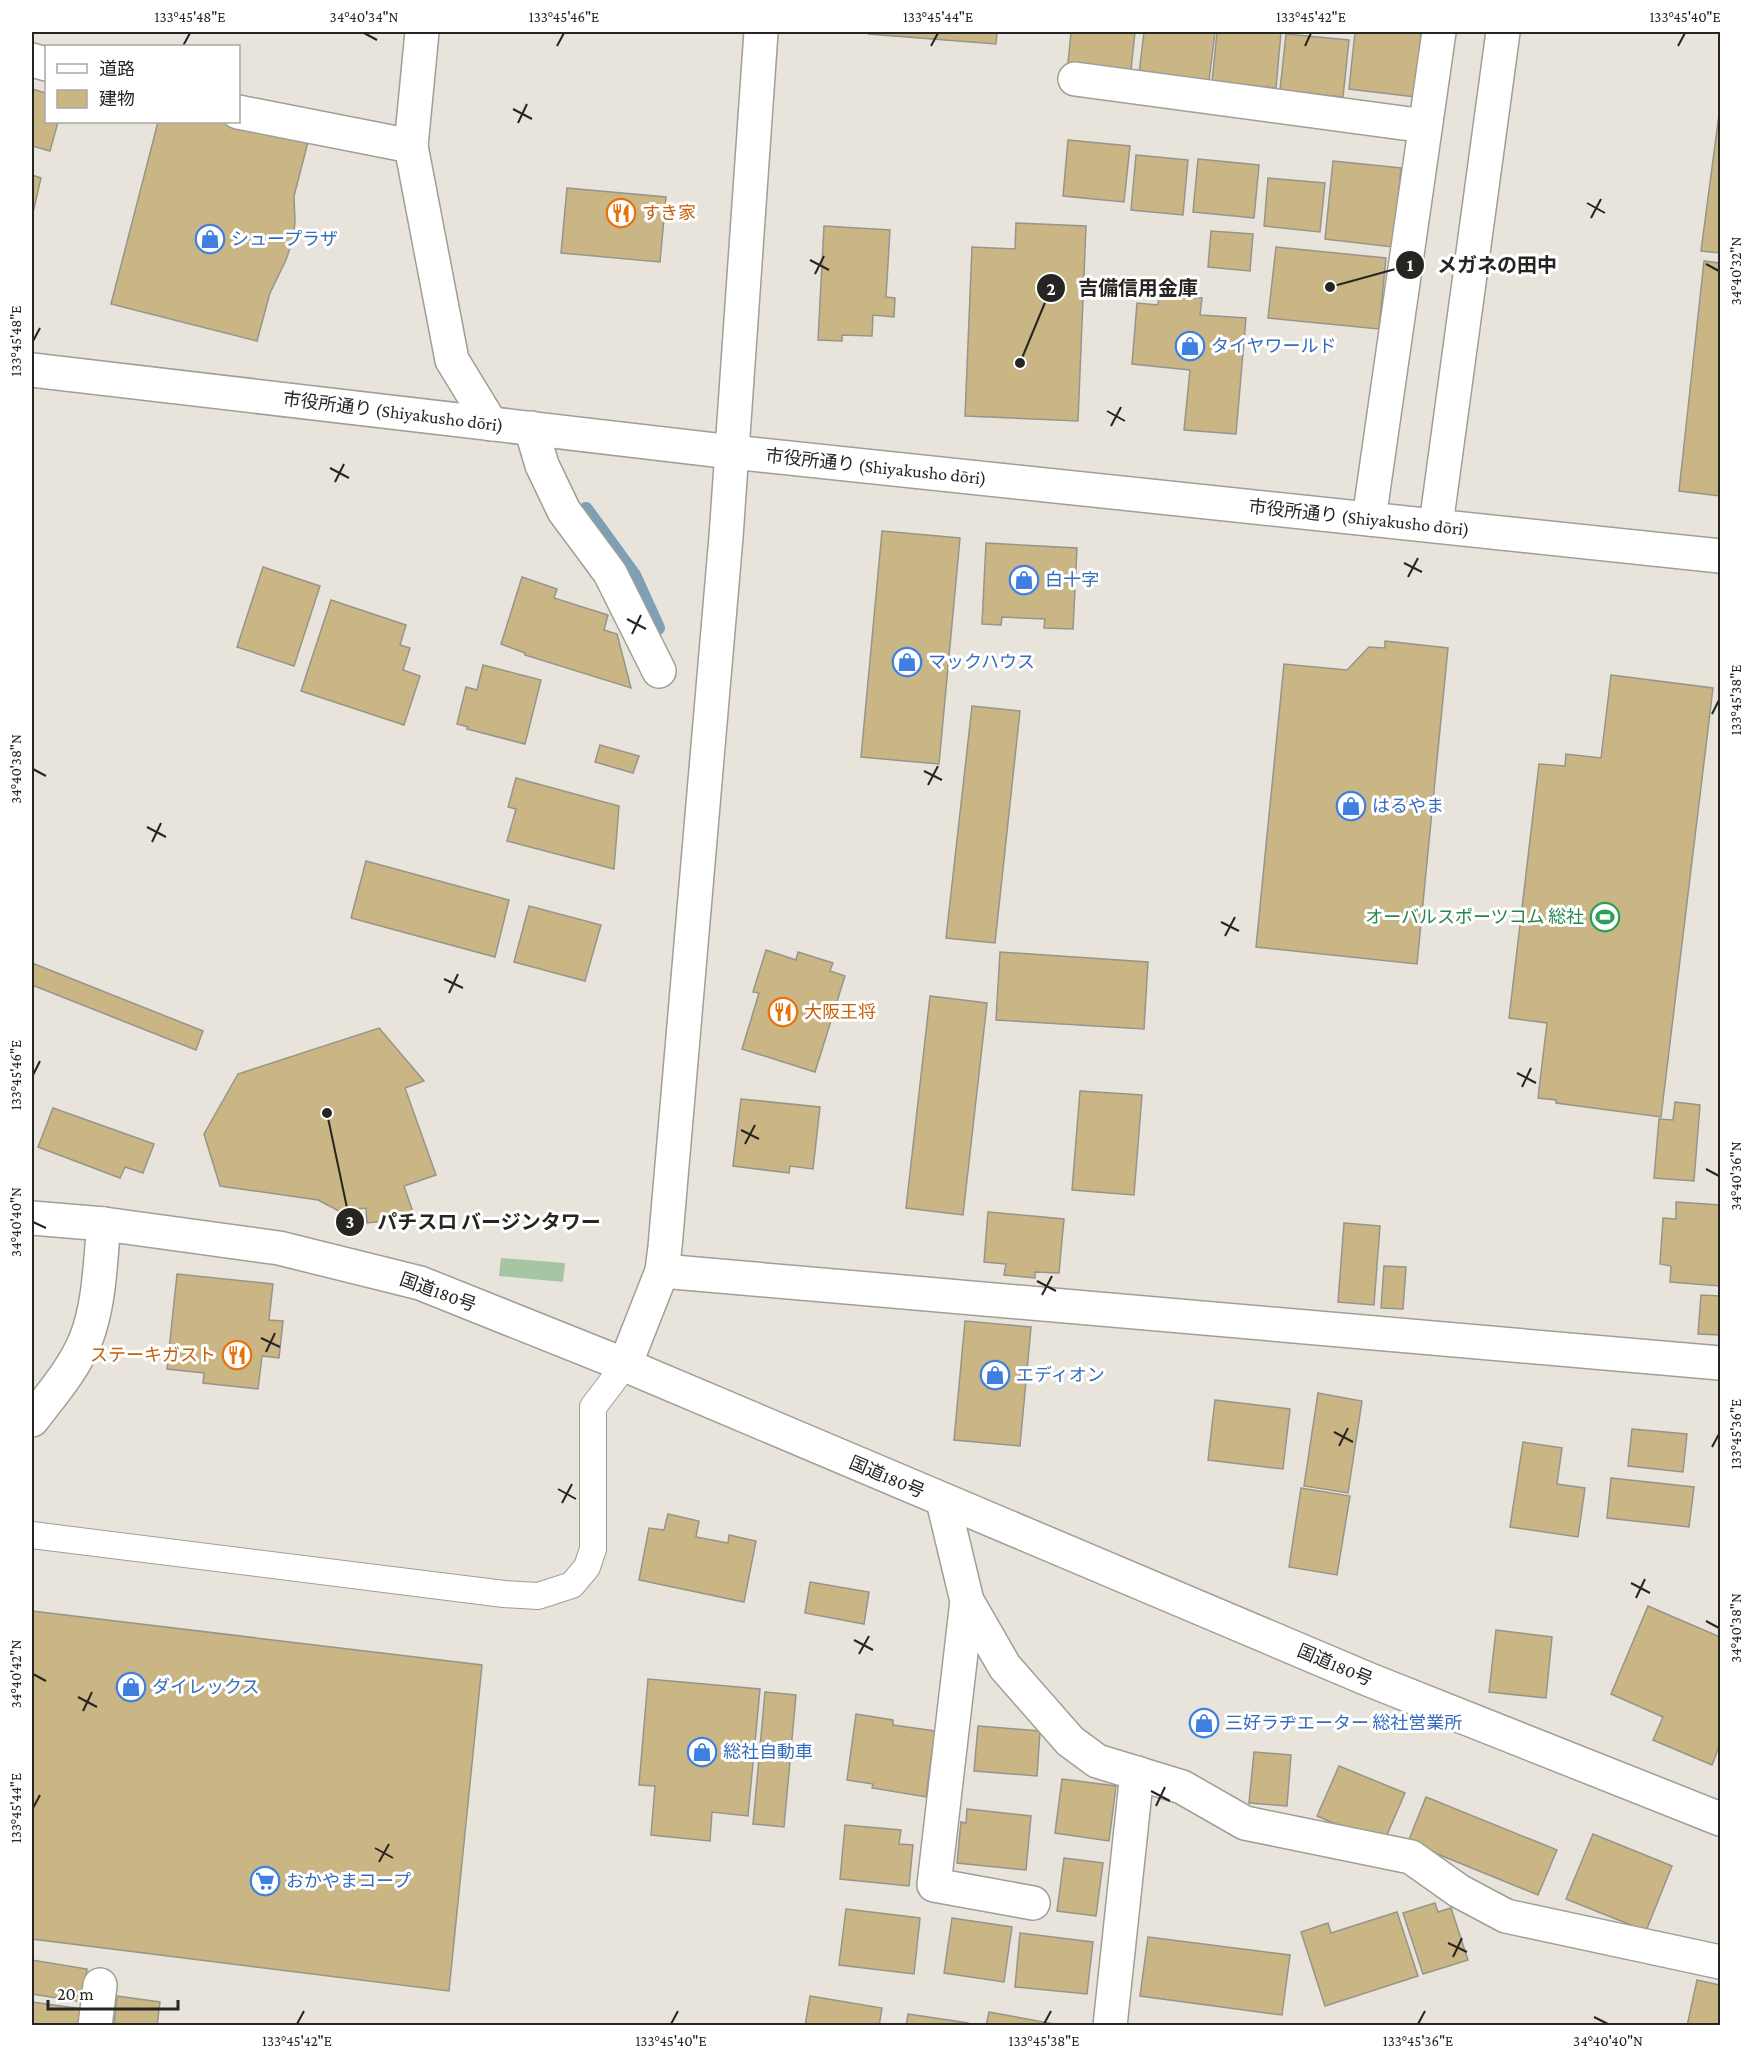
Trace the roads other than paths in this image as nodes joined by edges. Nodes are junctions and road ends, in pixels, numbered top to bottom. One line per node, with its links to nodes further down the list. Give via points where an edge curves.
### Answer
1 (422, 32): 8 (main road)
2 (760, 32): 12 (main road)
3 (1439, 32): 7 (main road)
4 (1503, 32): 14 (main road)
5 (1074, 79): 7 (main road)
6 (240, 112): 8 (main road)
7 (1425, 126): 13 (main road)
8 (411, 146): 10 (main road, via 452,360)
9 (32, 370): 10 (main road, 市役所通り (Shiyakusho dōri))
10 (491, 424): 11 (main road, 市役所通り (Shiyakusho dōri))
11 (531, 428): 12 (main road, 市役所通り (Shiyakusho dōri)); 16 (main road, via 542,465 564,511 610,573)
12 (732, 452): 13 (main road, 市役所通り (Shiyakusho dōri)); 19 (main road)
13 (1369, 519): 14 (main road, 市役所通り (Shiyakusho dōri))
14 (1436, 525): 15 (main road, 市役所通り (Shiyakusho dōri))
15 (1720, 555)
16 (658, 671)
17 (32, 1218): 18 (main road, 国道180号)
18 (104, 1224): 21 (main road, 国道180号, via 279,1248 420,1283); 22 (main road, via 97,1290 86,1339)
19 (662, 1270): 20 (main road); 21 (main road)
20 (1720, 1364)
21 (625, 1365): 23 (main road, 国道180号); 24 (lane, via 593,1407 593,1550 572,1585 538,1596)
22 (32, 1420)
23 (943, 1501): 25 (main road); 27 (main road, 国道180号, via 1370,1680)
24 (32, 1535)
25 (967, 1601): 26 (main road, via 1005,1667 1070,1742 1097,1761); 28 (main road, via 934,1885)
26 (1137, 1773): 29 (main road, via 1182,1787 1245,1823 1411,1857 1459,1891 1506,1916); 32 (main road)
27 (1720, 1819)
28 (1033, 1903)
29 (1720, 1962)
30 (100, 1985): 31 (main road)
31 (95, 2025)
32 (1110, 2025)

